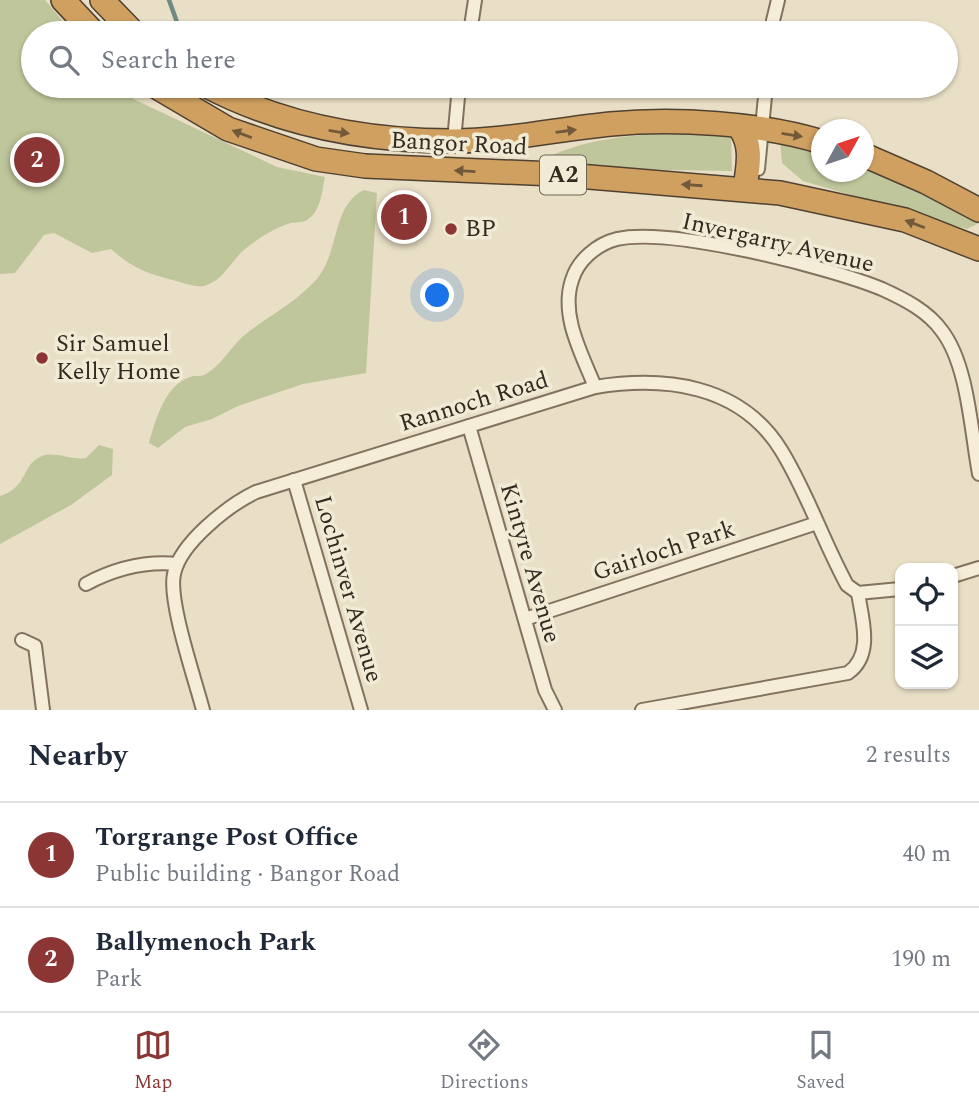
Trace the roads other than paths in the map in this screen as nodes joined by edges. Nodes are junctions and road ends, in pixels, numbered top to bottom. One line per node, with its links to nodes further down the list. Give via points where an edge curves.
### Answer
1 (63, 0): 5 (highway)
2 (102, 0): 6 (highway)
3 (475, 0): 7 (street)
4 (778, 0): 8 (street)
5 (83, 21)
6 (122, 21)
7 (472, 21)
8 (773, 21)
9 (181, 98): 17 (highway, Bangor Road / A2, one-way to 9, via 365,166 316,159 228,129)
10 (230, 98): 15 (highway, A2, one-way to 15, via 308,126 390,139)
11 (458, 98): 15 (street)
12 (762, 98): 13 (street)
13 (751, 129): 14 (highway, A2, one-way to 14); 15 (highway, A2, one-way to 13, via 612,124); 17 (highway, via 747,139)
14 (811, 140)
15 (454, 141)
16 (874, 160): 18 (highway)
17 (751, 189): 19 (highway, Bangor Road / A2, one-way to 17, via 890,216)
18 (979, 211)
19 (979, 248)
20 (595, 387): 21 (street, Rannoch Road); 22 (street, Invergarry Avenue, via 569,309 572,278 583,260 600,246 620,239 712,244 867,284 911,304 933,321 957,361); 24 (street, Rannoch Road, via 639,381 676,383 726,400 756,421 780,448)
21 (469, 426): 23 (street, Rannoch Road); 31 (street, Kintyre Avenue)
22 (979, 474)
23 (294, 480): 25 (street, Rannoch Road, via 256,492 235,505 204,530); 35 (street, Lochinver Avenue)
24 (817, 523): 30 (street, Rannoch Road, via 847,585); 31 (street, Gairloch Park)
25 (177, 564): 28 (street, via 144,564); 34 (street, via 173,590)
26 (979, 568): 27 (street)
27 (958, 574)
28 (86, 584)
29 (895, 589): 30 (street)
30 (858, 593): 37 (street, via 864,650 848,673)
31 (524, 619): 36 (street, Kintyre Avenue)
32 (22, 640): 33 (street, via 35,646)
33 (43, 710)
34 (202, 710)
35 (361, 710)
36 (555, 710)
37 (642, 710)

